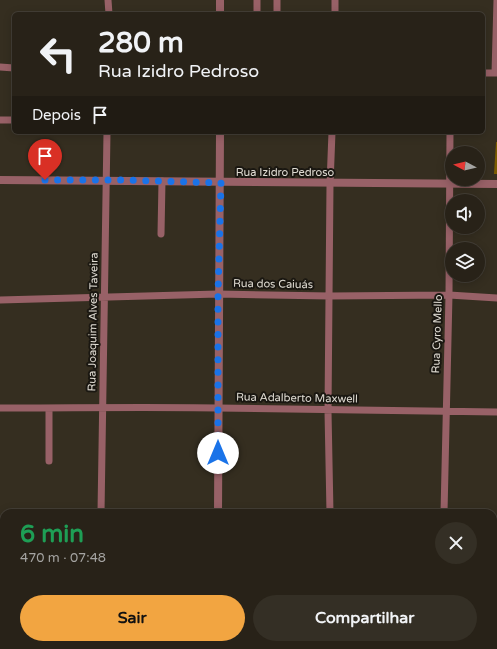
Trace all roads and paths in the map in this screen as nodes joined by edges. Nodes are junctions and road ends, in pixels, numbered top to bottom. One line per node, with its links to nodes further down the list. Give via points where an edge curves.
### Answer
1 (108, 0): 7 (street)
2 (220, 0): 8 (street)
3 (256, 0): 9 (street)
4 (277, 0): 10 (street)
5 (335, 0): 11 (street)
6 (497, 0): 15 (street)
7 (108, 12)
8 (220, 12)
9 (257, 12)
10 (277, 12)
11 (335, 12)
12 (0, 67): 13 (street)
13 (12, 68)
14 (485, 73): 15 (street)
15 (496, 73)
16 (0, 120): 17 (street)
17 (12, 120)
18 (107, 134): 24 (street, Rua Joaquim Alves Taveira)
19 (220, 134): 26 (street)
20 (332, 134): 27 (street)
21 (450, 134): 22 (street, Rua Cyro Mello)
22 (450, 146)
23 (0, 180): 24 (street, Rua Izidro Pedroso)
24 (106, 180): 25 (street, Rua Izidro Pedroso); 36 (street, Rua Joaquim Alves Taveira)
25 (162, 181): 26 (street, Rua Izidro Pedroso); 32 (street)
26 (221, 183): 27 (street, Rua Izidro Pedroso); 33 (street)
27 (330, 184): 30 (street, Rua Izidro Pedroso); 34 (street)
28 (485, 184): 29 (street, Rua Izidro Pedroso)
29 (497, 184)
30 (445, 185)
31 (450, 186): 35 (street, Rua Cyro Mello)
32 (161, 234)
33 (218, 294): 34 (street, Rua dos Caiuás); 36 (street, Rua dos Caiuás); 42 (street)
34 (330, 296): 35 (street, Rua dos Caiuás); 44 (street)
35 (449, 296): 37 (street, Rua dos Caiuás); 43 (street, Rua Cyro Mello)
36 (105, 297): 38 (street, Rua dos Caiuás); 39 (street, Rua Joaquim Alves Taveira)
37 (497, 298)
38 (0, 300)
39 (102, 407): 41 (street, Rua Adalberto Maxwell); 42 (street, Rua Adalberto Maxwell); 47 (street, Rua Joaquim Alves Taveira)
40 (0, 408): 41 (street, Rua Adalberto Maxwell)
41 (49, 408): 46 (street)
42 (218, 408): 44 (street, Rua Adalberto Maxwell); 48 (street)
43 (446, 410): 44 (street, Rua Adalberto Maxwell); 45 (street, Rua Adalberto Maxwell); 50 (street, Rua Cyro Mello)
44 (328, 411): 49 (street)
45 (497, 412)
46 (48, 461)
47 (101, 509)
48 (218, 509)
49 (330, 509)
50 (444, 509)

